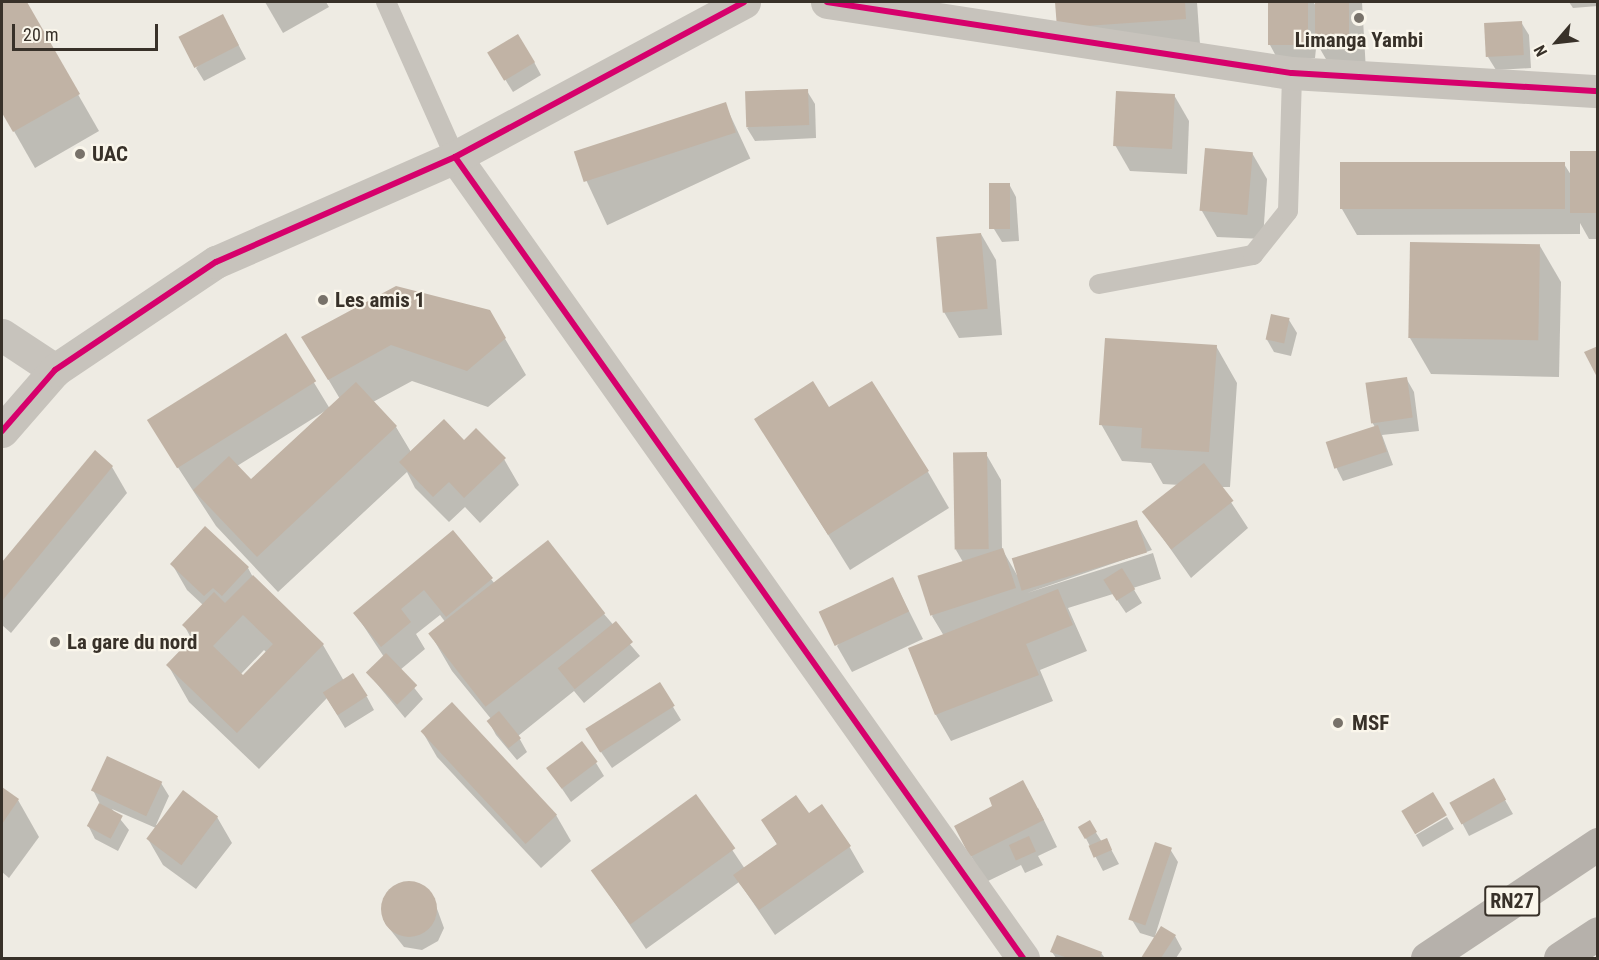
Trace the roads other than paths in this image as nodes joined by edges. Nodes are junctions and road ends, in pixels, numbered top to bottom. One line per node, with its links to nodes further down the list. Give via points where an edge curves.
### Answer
1 (386, 2): 6 (lane)
2 (744, 2): 6 (street)
3 (827, 2): 4 (street)
4 (1292, 73): 5 (street); 7 (lane, via 1288,211 1253,255)
5 (1598, 91)
6 (455, 157): 9 (street, via 216,262); 13 (street)
7 (1099, 284)
8 (2, 335): 9 (street)
9 (55, 370): 10 (street)
10 (2, 431)
11 (1598, 844): 14 (main road, RN27)
12 (1598, 933): 15 (main road)
13 (1023, 958)
14 (1427, 958)
15 (1560, 958)

